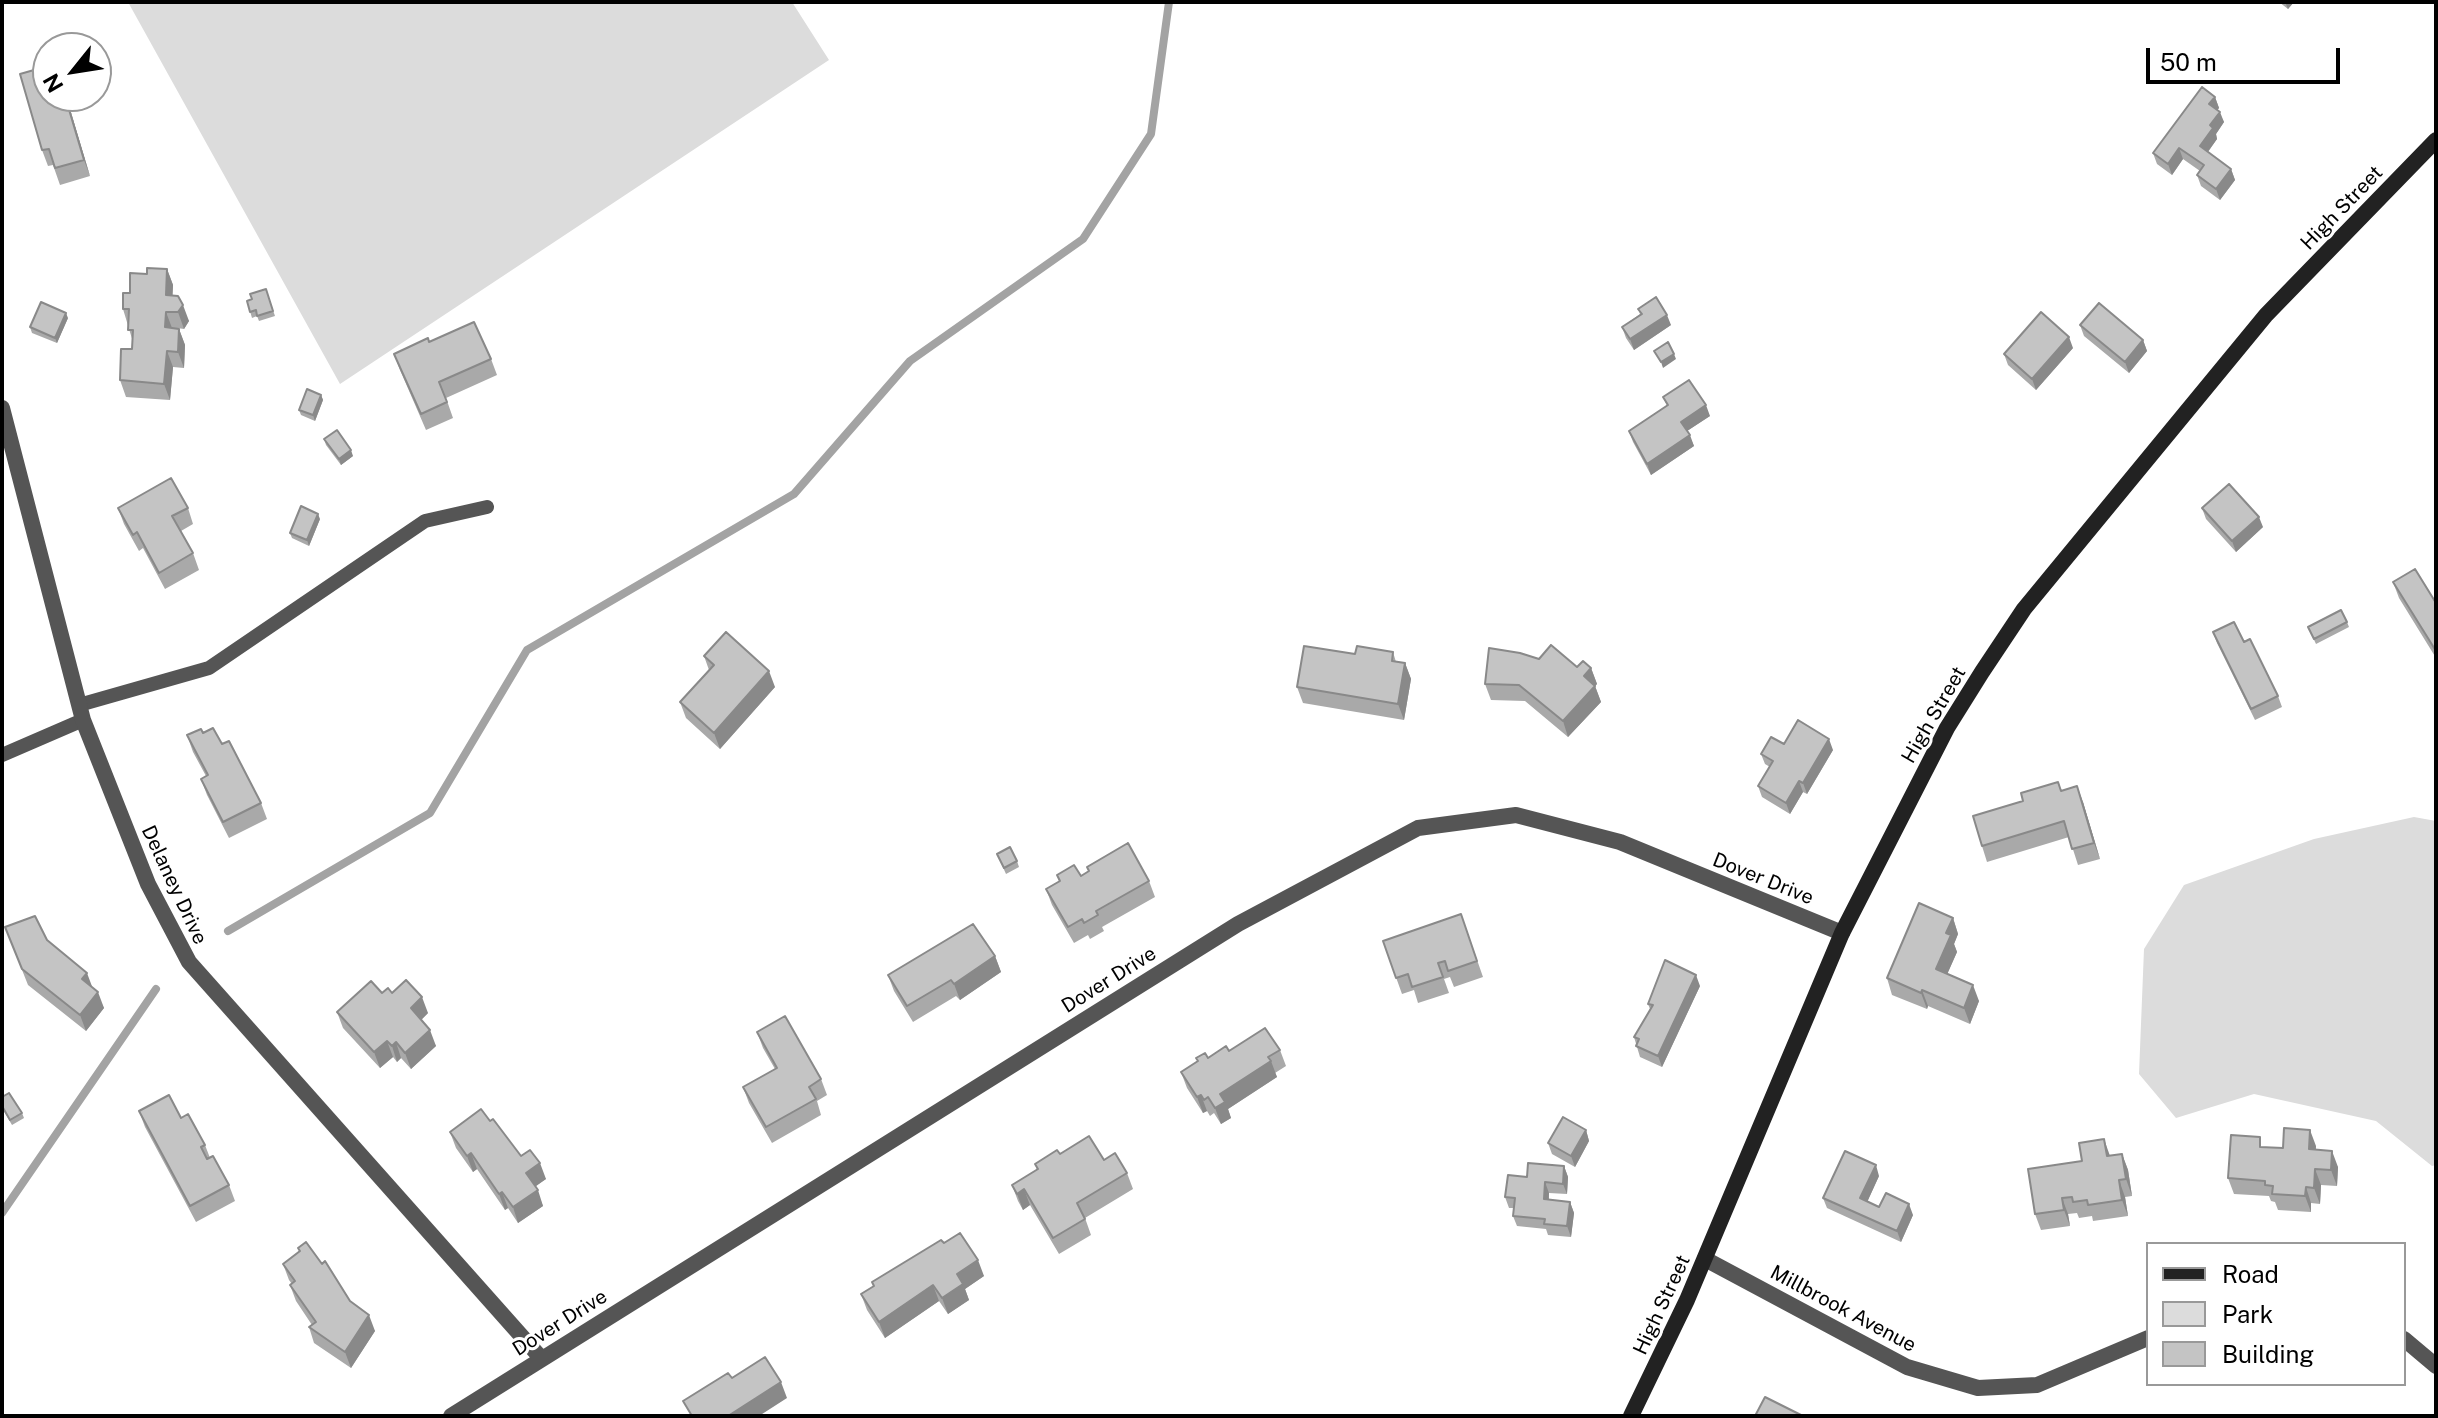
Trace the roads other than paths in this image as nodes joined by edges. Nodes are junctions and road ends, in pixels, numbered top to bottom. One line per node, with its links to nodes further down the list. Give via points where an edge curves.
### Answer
1 (2436, 140): 6 (street, High Street, via 2266,315 2024,609 1947,728)
2 (2, 408): 4 (street, Delaney Drive)
3 (487, 507): 4 (lane, via 425,521 209,668)
4 (81, 712): 5 (lane); 10 (street, Delaney Drive, via 148,884 189,962)
5 (2, 755)
6 (1842, 933): 7 (street, High Street); 10 (street, Dover Drive, via 1620,842 1516,815 1418,828 1238,924)
7 (1705, 1259): 8 (street, Millbrook Avenue, via 1907,1367 1978,1388 2037,1385); 13 (street, High Street)
8 (2146, 1339)
9 (2406, 1341): 11 (street)
10 (541, 1358): 12 (street, Dover Drive)
11 (2436, 1366)
12 (451, 1416)
13 (1631, 1416)

